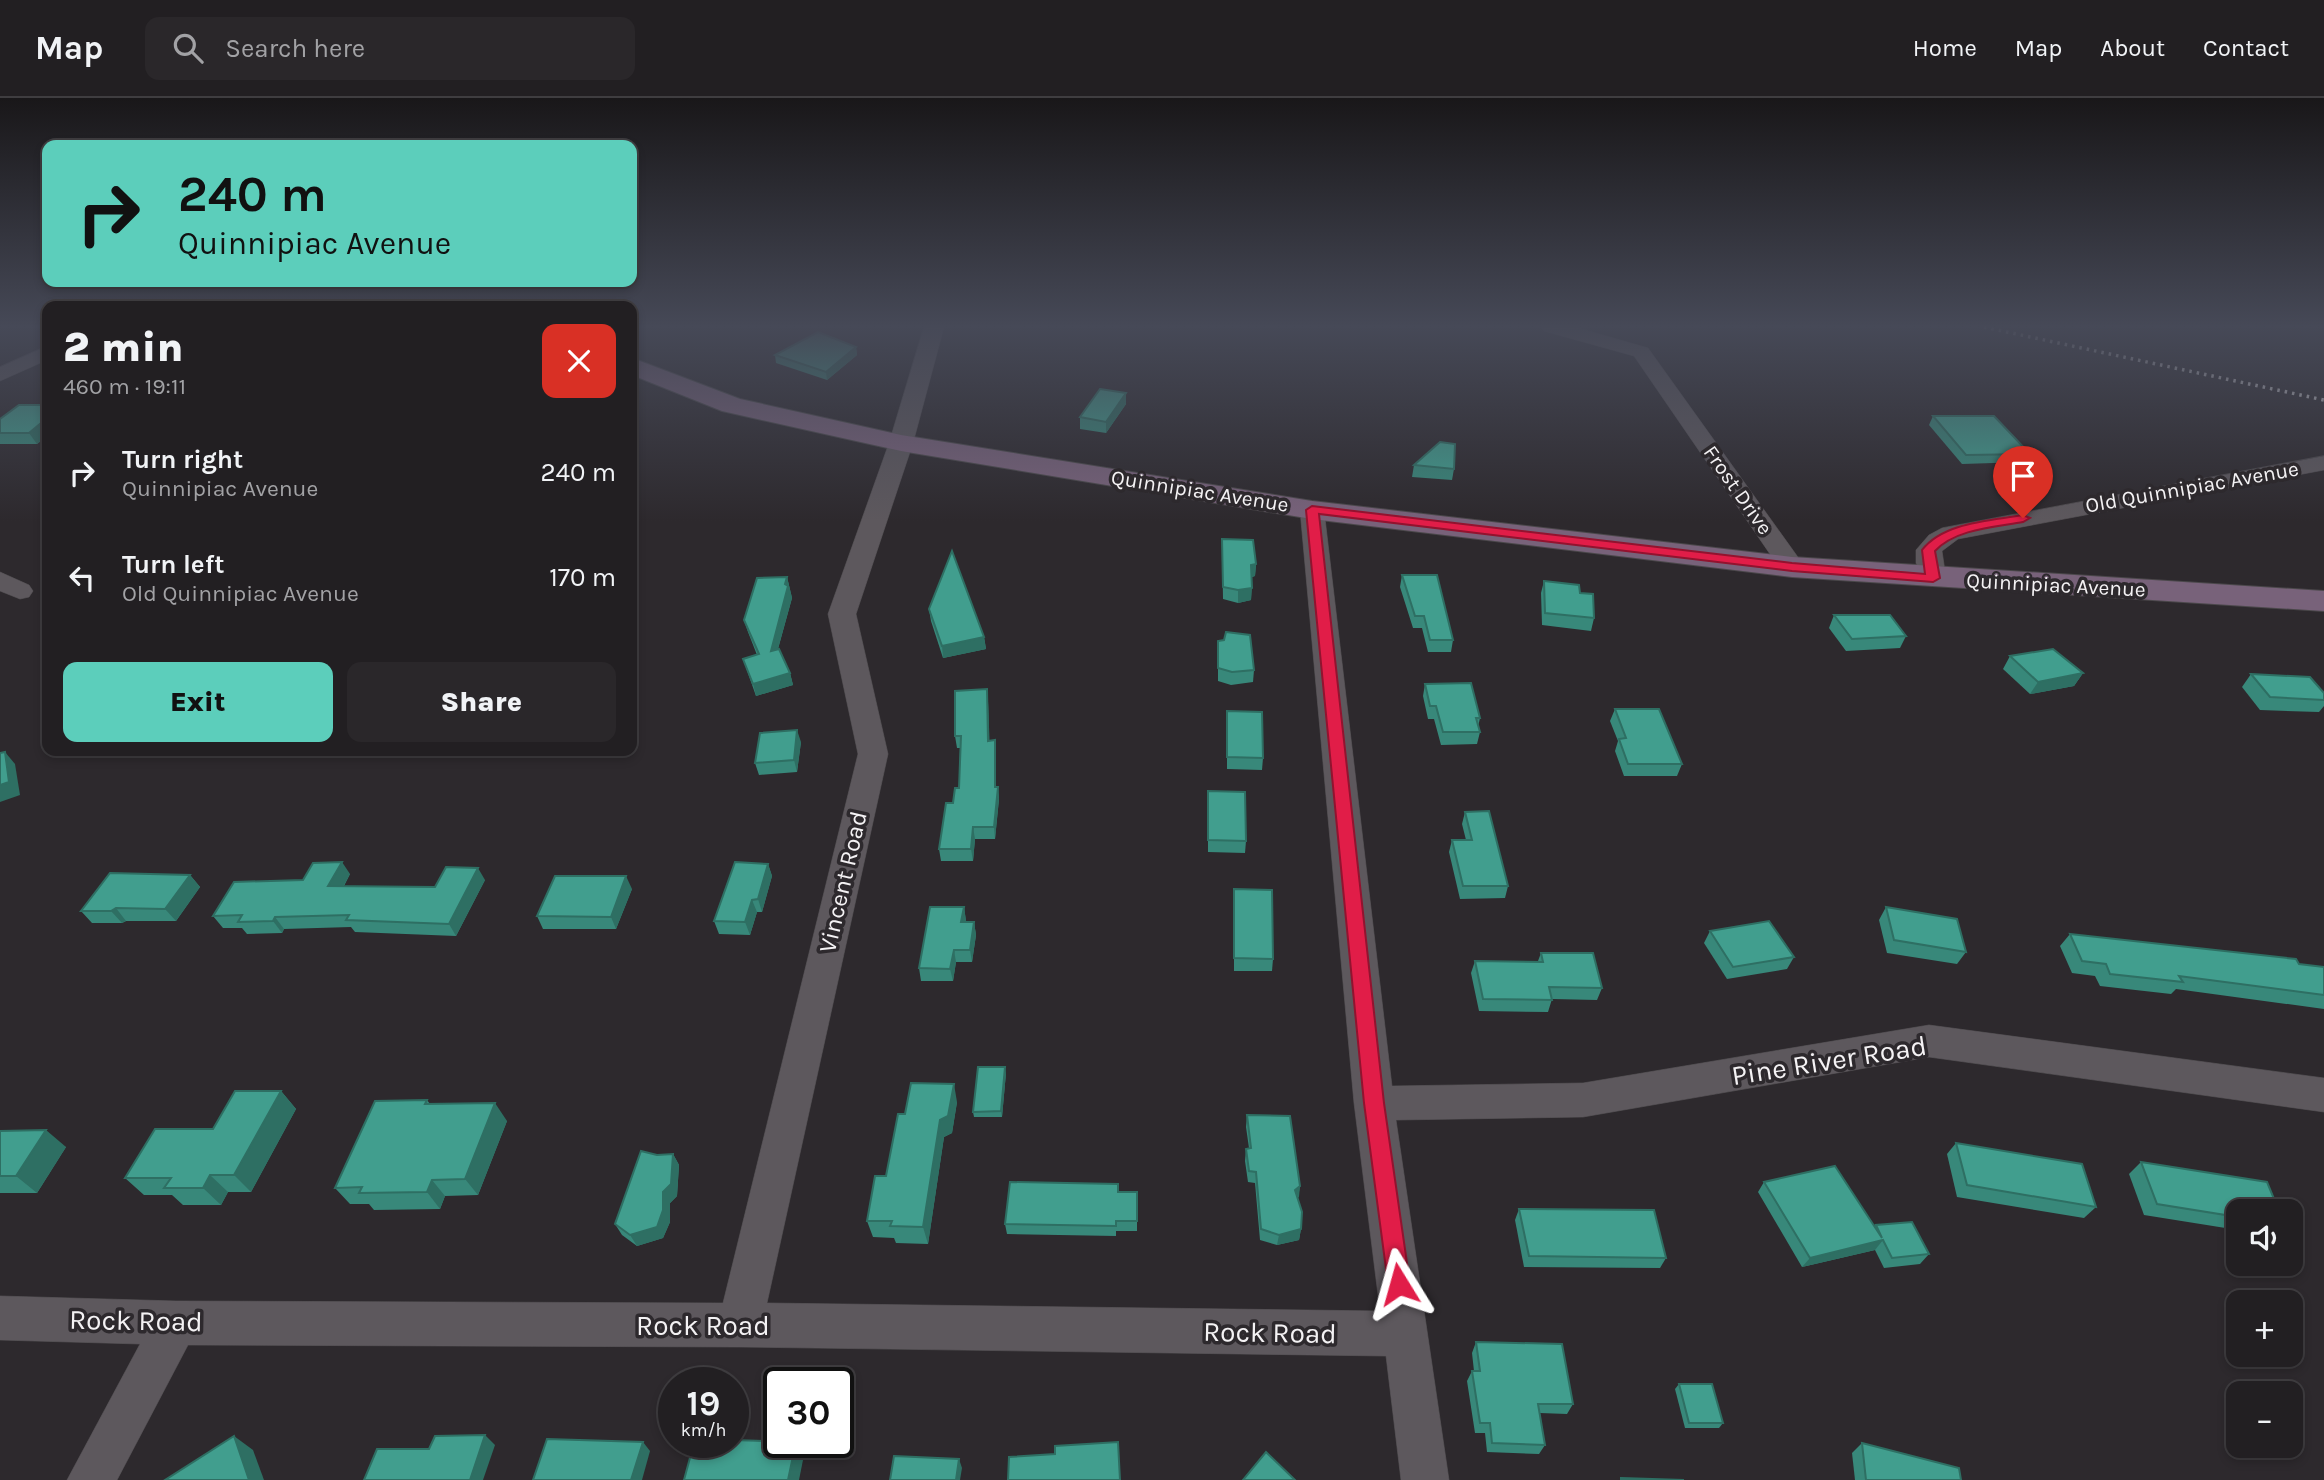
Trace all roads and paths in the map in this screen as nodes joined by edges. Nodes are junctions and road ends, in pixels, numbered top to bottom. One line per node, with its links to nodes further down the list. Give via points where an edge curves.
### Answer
1 (697, 391): 4 (main road, Quinnipiac Avenue, via 732,405)
2 (916, 391): 4 (street, Vincent Road)
3 (1669, 391): 7 (street, Frost Drive)
4 (901, 443): 6 (main road, Quinnipiac Avenue); 14 (street, Vincent Road, via 842,614 873,754)
5 (2324, 463): 8 (street, Old Quinnipiac Avenue, via 1951,533 1929,550)
6 (1312, 510): 7 (main road, Quinnipiac Avenue); 11 (street)
7 (1792, 567): 8 (main road, Quinnipiac Avenue)
8 (1933, 578): 9 (main road, Quinnipiac Avenue)
9 (2324, 601)
10 (2324, 1095): 11 (street, Pine River Road, via 1929,1041 1583,1100)
11 (1374, 1103): 15 (street)
12 (0, 1318): 13 (street, Rock Road)
13 (176, 1322): 14 (street, Rock Road); 16 (street)
14 (740, 1325): 15 (street, Rock Road)
15 (1406, 1334): 17 (street)
16 (91, 1480)
17 (1425, 1480)

